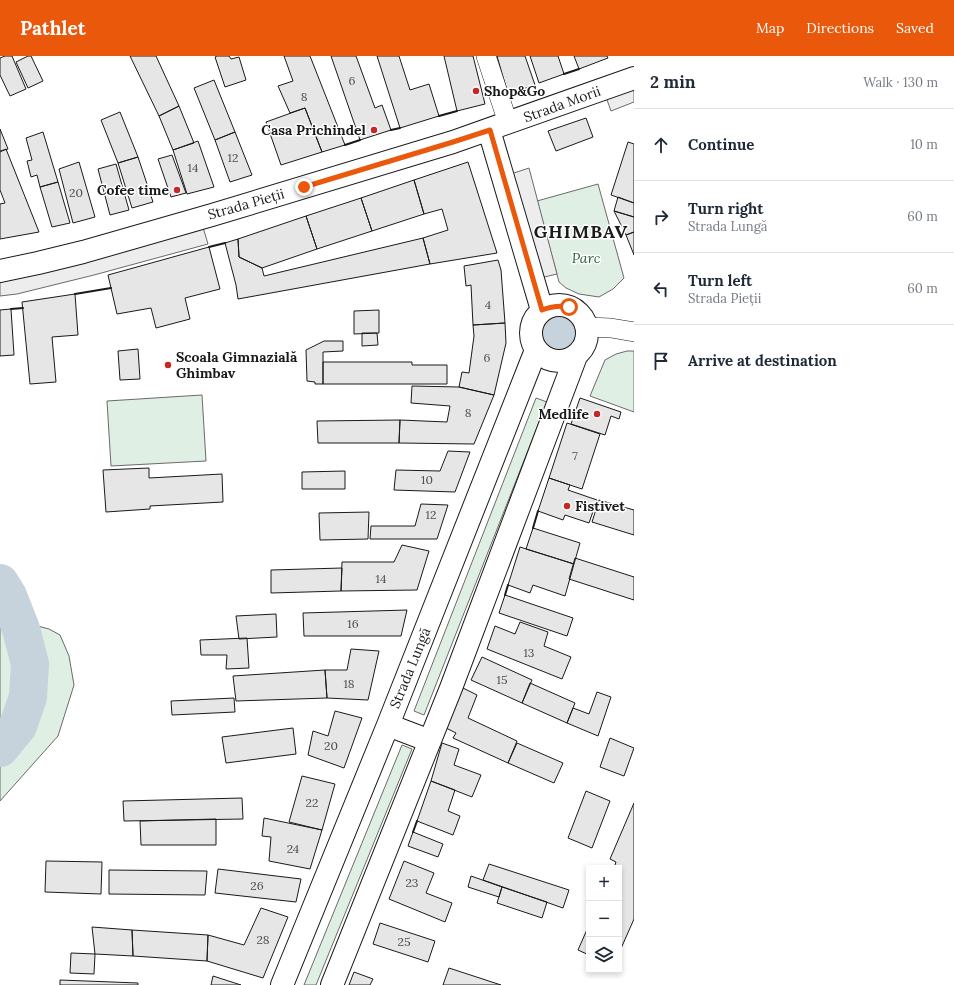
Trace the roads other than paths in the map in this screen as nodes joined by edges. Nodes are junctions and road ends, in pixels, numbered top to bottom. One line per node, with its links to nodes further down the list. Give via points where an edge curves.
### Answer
1 (486, 56): 3 (street)
2 (634, 78): 3 (street, Strada Morii)
3 (499, 127): 4 (street, Strada Pieții, via 152,232 53,260); 5 (street)
4 (0, 271)
5 (542, 310): 6 (street, via 550,306 569,307 577,311); 8 (street, via 536,316 530,334)
6 (587, 327): 7 (street); 9 (street, via 586,343)
7 (634, 332)
8 (536, 350): 9 (street, via 550,361 559,362); 10 (street, Strada Lungă)
9 (576, 356): 11 (street)
10 (388, 725): 11 (street); 12 (street, Strada Lungă)
11 (430, 742): 13 (street)
12 (282, 985)
13 (332, 985)

